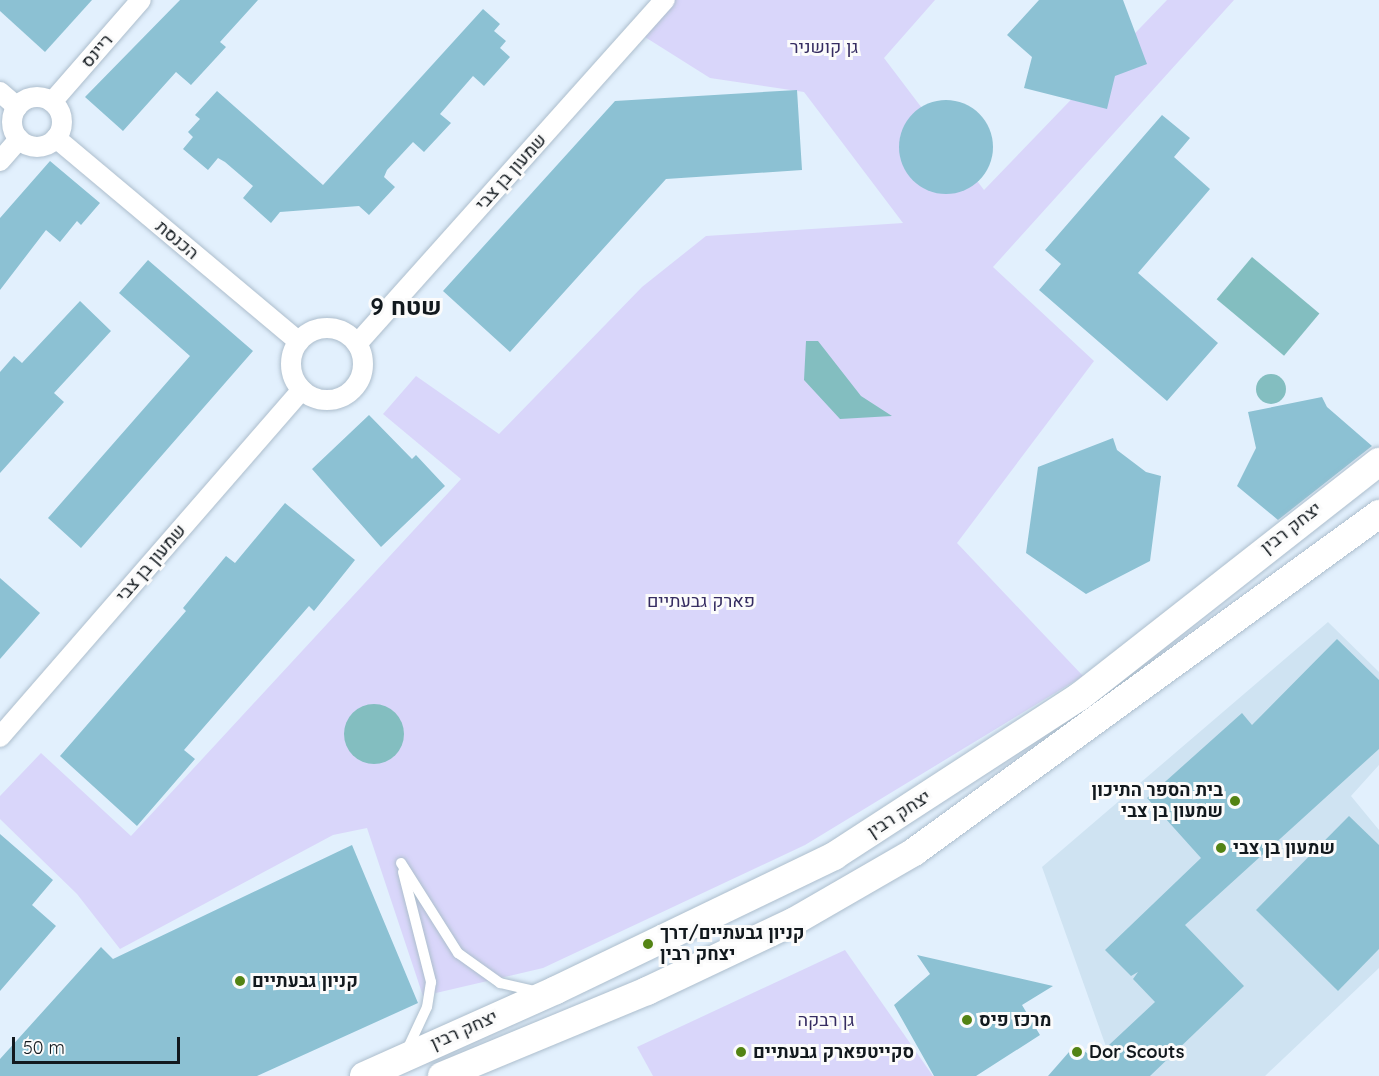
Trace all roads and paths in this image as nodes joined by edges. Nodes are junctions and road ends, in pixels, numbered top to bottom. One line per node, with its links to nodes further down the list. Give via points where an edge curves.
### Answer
1 (141, 0): 4 (street, ריינס)
2 (665, 0): 10 (street, שמעון בן צבי)
3 (0, 92): 5 (street)
4 (52, 102): 5 (street, via 34,97); 6 (street, via 62,119)
5 (17, 107): 7 (street, via 12,124)
6 (56, 138): 7 (street, via 38,147); 9 (street, הכנסת)
7 (19, 139): 8 (street)
8 (0, 161)
9 (299, 342): 10 (street, via 314,330 326,328 348,335); 11 (street, via 291,368)
10 (357, 344): 11 (street, via 363,366 360,378 345,395 322,399)
11 (302, 390): 16 (street, שמעון בן צבי)
12 (1379, 449): 14 (main road)
13 (1379, 462): 14 (main road, יצחק רבין)
14 (1351, 481): 17 (main road, יצחק רבין, via 1079,697 834,856)
15 (1379, 513): 20 (main road, יצחק רבין, via 914,852 793,922 648,991)
16 (0, 737)
17 (556, 990): 18 (main road, יצחק רבין); 18 (lane, via 524,991 482,973 458,953 401,863 431,982 426,1006)
18 (404, 1057): 19 (main road, יצחק רבין)
19 (364, 1076)
20 (442, 1076)

